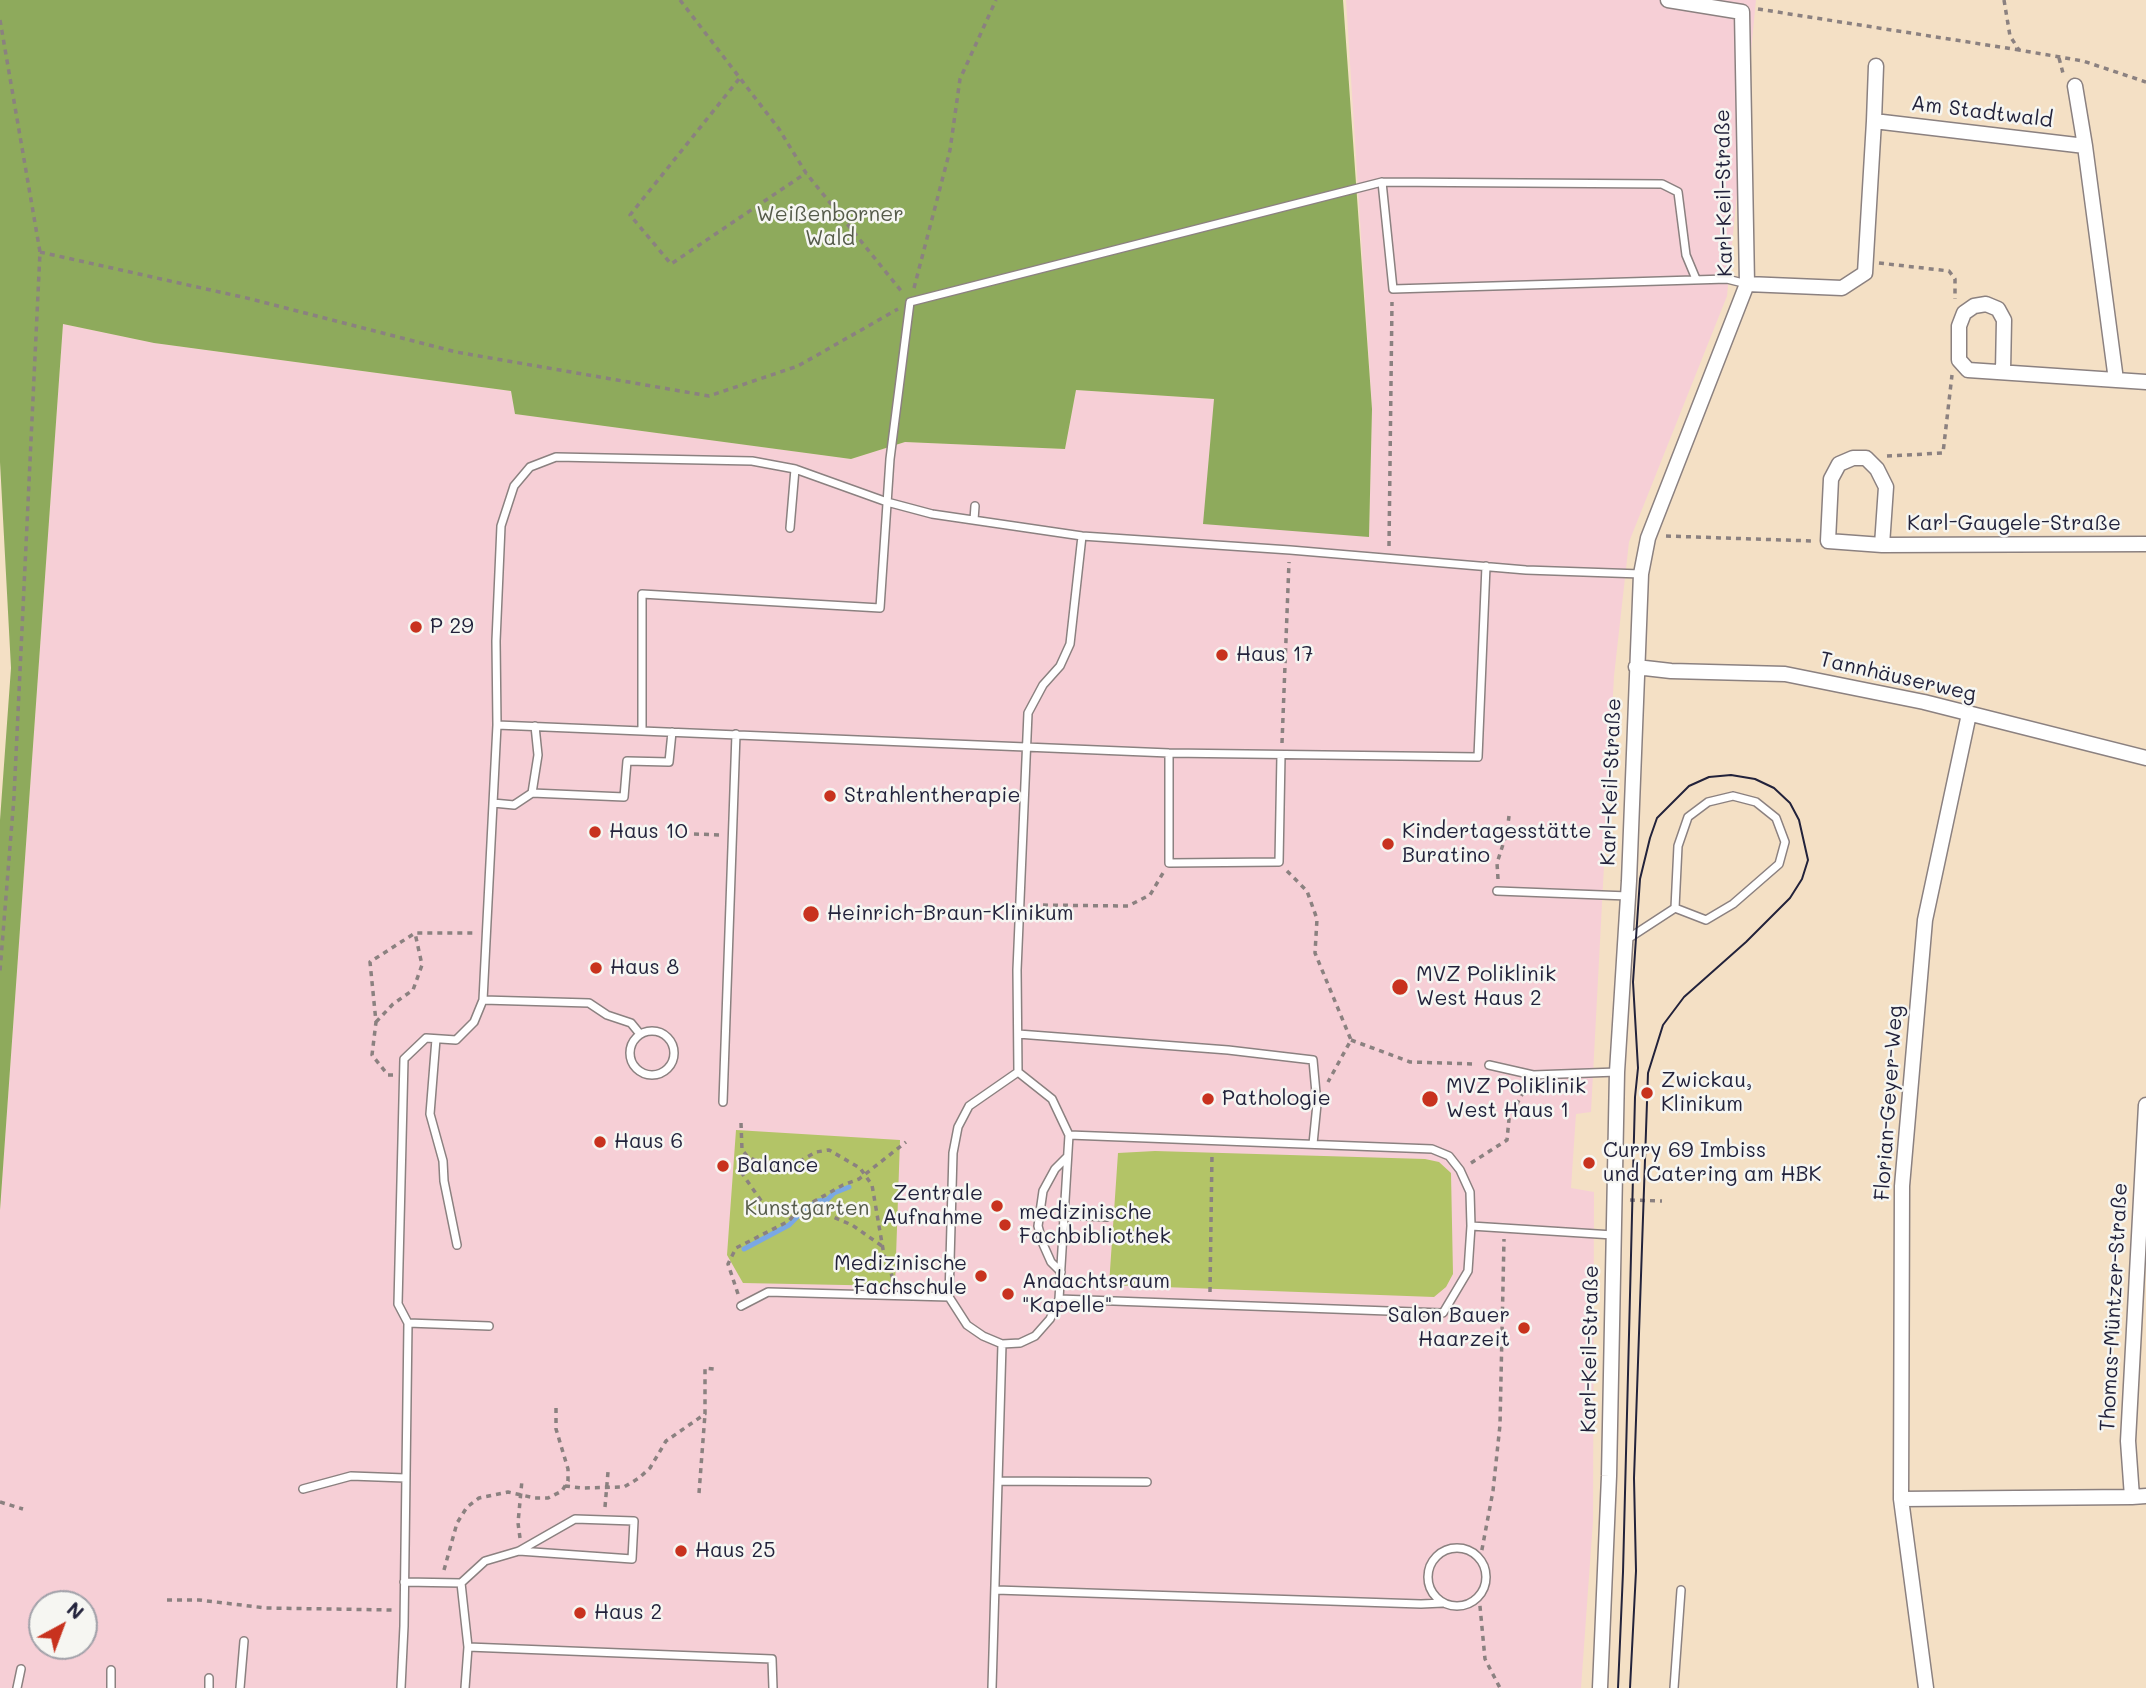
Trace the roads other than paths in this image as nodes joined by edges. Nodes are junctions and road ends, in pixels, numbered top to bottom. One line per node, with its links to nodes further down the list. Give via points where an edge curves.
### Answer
1 (1668, 0): 8 (street, Karl-Keil-Straße, via 1742,12)
2 (1876, 66): 4 (street)
3 (2075, 86): 5 (street, Am Stadtwald)
4 (1874, 121): 5 (street, Am Stadtwald); 8 (street, via 1865,273 1842,288)
5 (2085, 146): 10 (street, Am Stadtwald)
6 (1382, 182): 7 (lane, via 1662,184 1678,192 1686,255); 7 (lane, via 1393,289); 13 (lane, via 910,302)
7 (1696, 279): 8 (lane)
8 (1747, 284): 21 (street, Karl-Keil-Straße, via 1648,538)
9 (2003, 371): 9 (street, via 2004,320 1998,309 1974,306 1964,313 1959,326 1959,360 1968,370); 10 (street)
10 (2116, 380): 11 (street)
11 (2146, 382)
12 (795, 469): 13 (lane); 16 (lane); 24 (lane, via 752,461 556,457 530,467 514,486 501,526)
13 (887, 502): 15 (lane); 26 (lane, via 880,608 642,594)
14 (975, 506): 15 (lane)
15 (974, 520): 17 (lane)
16 (790, 528)
17 (1082, 536): 20 (lane); 29 (lane, via 1070,644 1028,713)
18 (2146, 544): 19 (street, Karl-Gaugele-Straße)
19 (1882, 545): 19 (street, Karl-Gaugele-Straße, via 1828,541 1831,479 1839,464 1866,458 1877,469 1886,486)
20 (1486, 566): 21 (lane); 31 (lane, via 1478,757)
21 (1641, 574): 22 (street, Karl-Keil-Straße)
22 (1636, 667): 23 (street, Tannhäuserweg, via 1786,674); 36 (street, Karl-Keil-Straße)
23 (1969, 714): 32 (street, Tannhäuserweg); 70 (street, Florian-Geyer-Weg, via 1925,920 1904,1160)
24 (497, 725): 25 (lane); 34 (lane)
25 (535, 726): 26 (lane); 33 (lane, via 538,755)
26 (642, 731): 27 (lane)
27 (672, 732): 28 (lane); 33 (lane, via 669,762 627,761 624,797)
28 (736, 734): 29 (lane); 48 (lane)
29 (1026, 747): 30 (lane); 43 (lane)
30 (1169, 753): 31 (lane); 31 (lane, via 1169,863 1279,862)
31 (1281, 755)
32 (2146, 758)
33 (532, 793): 34 (lane, via 514,804)
34 (493, 803): 38 (lane)
35 (1497, 891): 36 (lane)
36 (1628, 896): 40 (street, Karl-Keil-Straße)
37 (1675, 908): 37 (lane, via 1706,920 1760,882 1779,864 1785,842 1776,818 1756,802 1734,796 1707,802 1688,817 1678,846); 40 (lane)
38 (487, 936): 39 (lane); 41 (lane)
39 (497, 940)
40 (1625, 941): 47 (street, Karl-Keil-Straße)
41 (483, 1000): 42 (lane, via 589,1003 631,1023); 44 (lane, via 474,1021 456,1040)
42 (640, 1034): 42 (lane, via 631,1046 631,1060 639,1072 661,1074 672,1065 672,1043 662,1033)
43 (1018, 1034): 46 (lane); 51 (lane, via 1313,1060 1317,1104)
44 (436, 1039): 57 (lane, via 430,1114); 62 (lane, via 426,1038 404,1059 398,1304)
45 (1489, 1065): 47 (lane, via 1532,1075)
46 (1018, 1072): 50 (lane, via 1052,1099); 59 (lane, via 969,1106 958,1127 953,1153)
47 (1617, 1072): 56 (street, Karl-Keil-Straße)
48 (723, 1102)
49 (2146, 1105): 69 (street, Thomas-Müntzer-Straße, via 2128,1441)
50 (1069, 1135): 51 (lane); 52 (lane)
51 (1313, 1144): 55 (lane, via 1432,1149 1449,1156 1470,1192)
52 (1067, 1156): 53 (lane); 58 (lane, via 1043,1191 1038,1226 1051,1262)
53 (1064, 1215): 54 (lane); 58 (lane)
54 (1107, 1217)
55 (1471, 1226): 56 (lane); 60 (lane, via 1468,1272 1443,1313)
56 (1613, 1235): 90 (street, Karl-Keil-Straße)
57 (457, 1245)
58 (1061, 1272): 60 (lane)
59 (949, 1297): 61 (lane, via 768,1292); 64 (lane, via 967,1325)
60 (1059, 1299): 64 (lane, via 1035,1336)
61 (741, 1306)
62 (408, 1323): 63 (lane); 65 (lane)
63 (489, 1326)
64 (1002, 1344): 66 (lane)
65 (405, 1478): 68 (lane, via 351,1476); 72 (lane)
66 (999, 1481): 67 (lane); 74 (lane)
67 (1147, 1482)
68 (303, 1489)
69 (2139, 1497): 70 (street)
70 (1901, 1499): 92 (street, Florian-Geyer-Weg)
71 (519, 1551): 71 (lane, via 575,1519 634,1521 632,1559); 73 (lane, via 485,1561)
72 (404, 1582): 73 (lane); 86 (lane)
73 (461, 1583): 78 (lane)
74 (996, 1590): 76 (lane); 89 (lane)
75 (1681, 1590): 91 (lane)
76 (1443, 1603): 76 (lane, via 1429,1582 1432,1564 1452,1549 1465,1550 1480,1560 1486,1579 1479,1596 1459,1606)
77 (244, 1642): 85 (lane)
78 (468, 1647): 87 (lane); 88 (lane, via 772,1659)
79 (22, 1669): 82 (lane)
80 (111, 1670): 83 (lane)
81 (209, 1678): 84 (lane)
82 (17, 1688)
83 (111, 1688)
84 (209, 1688)
85 (240, 1688)
86 (401, 1688)
87 (465, 1688)
88 (773, 1688)
89 (992, 1688)
90 (1600, 1688)
91 (1674, 1688)
92 (1926, 1688)

